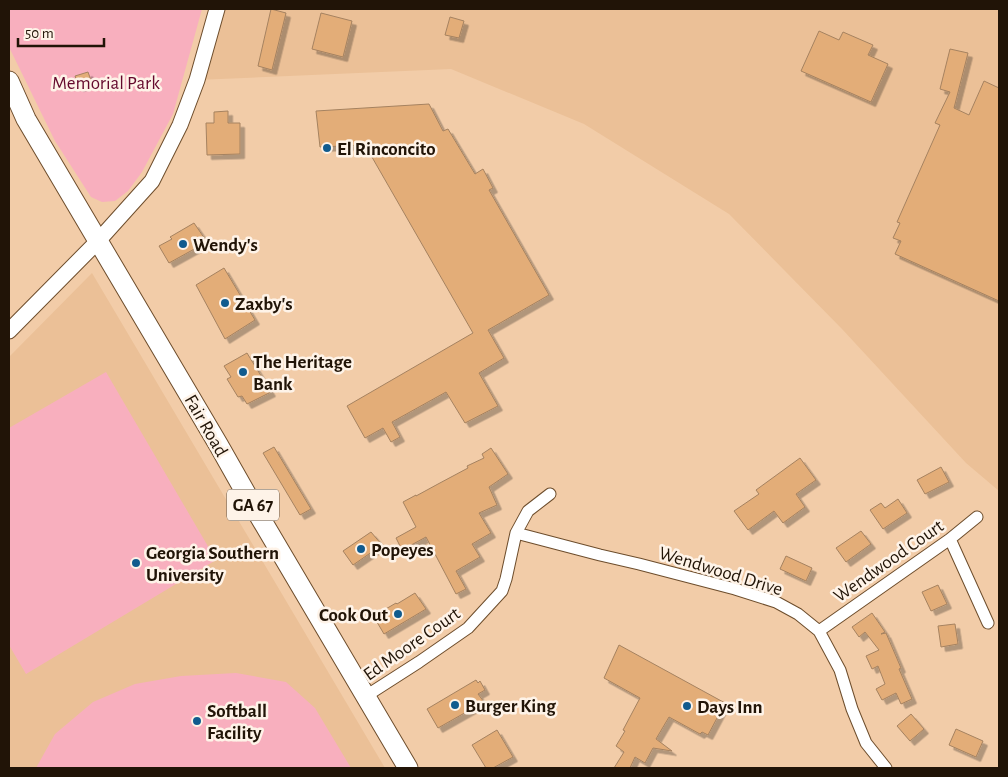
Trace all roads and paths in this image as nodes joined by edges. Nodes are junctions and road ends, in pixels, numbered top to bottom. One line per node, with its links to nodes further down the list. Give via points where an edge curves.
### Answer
1 (217, 9): 3 (street, via 197,80 180,125 152,182)
2 (9, 81): 3 (main road, Fair Road / GA 67, via 26,119)
3 (98, 241): 4 (street); 11 (main road, Fair Road / GA 67)
4 (9, 331)
5 (550, 494): 7 (street, Ed Moore Court, via 528,511)
6 (977, 517): 8 (street, Wendwood Court)
7 (516, 533): 10 (street, Wendwood Drive, via 776,602); 11 (street, Ed Moore Court, via 502,591 468,628)
8 (950, 539): 9 (street); 10 (street, Wendwood Court)
9 (988, 623)
10 (819, 631): 13 (street, Wendwood Drive, via 840,670 866,743)
11 (366, 696): 12 (main road, Fair Road / GA 67)
12 (408, 768)
13 (886, 768)

